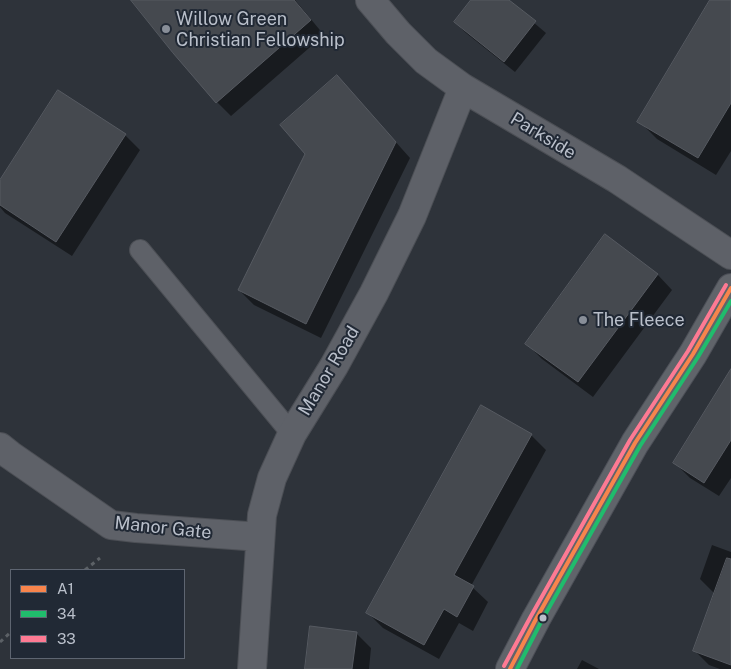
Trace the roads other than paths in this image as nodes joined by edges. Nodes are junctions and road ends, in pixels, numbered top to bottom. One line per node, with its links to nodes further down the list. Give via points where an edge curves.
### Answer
1 (370, 0): 2 (street, Parkside, via 426,60)
2 (463, 88): 4 (street, Parkside, via 616,179); 6 (street, Manor Road, via 408,225 334,366)
3 (140, 250): 6 (lane)
4 (731, 255)
5 (731, 288): 10 (main road, via 635,443)
6 (292, 434): 8 (street, Manor Road, via 272,478)
7 (0, 447): 8 (street, Manor Gate, via 111,525)
8 (260, 537): 9 (street, Manor Road)
9 (252, 669)
10 (510, 669)

